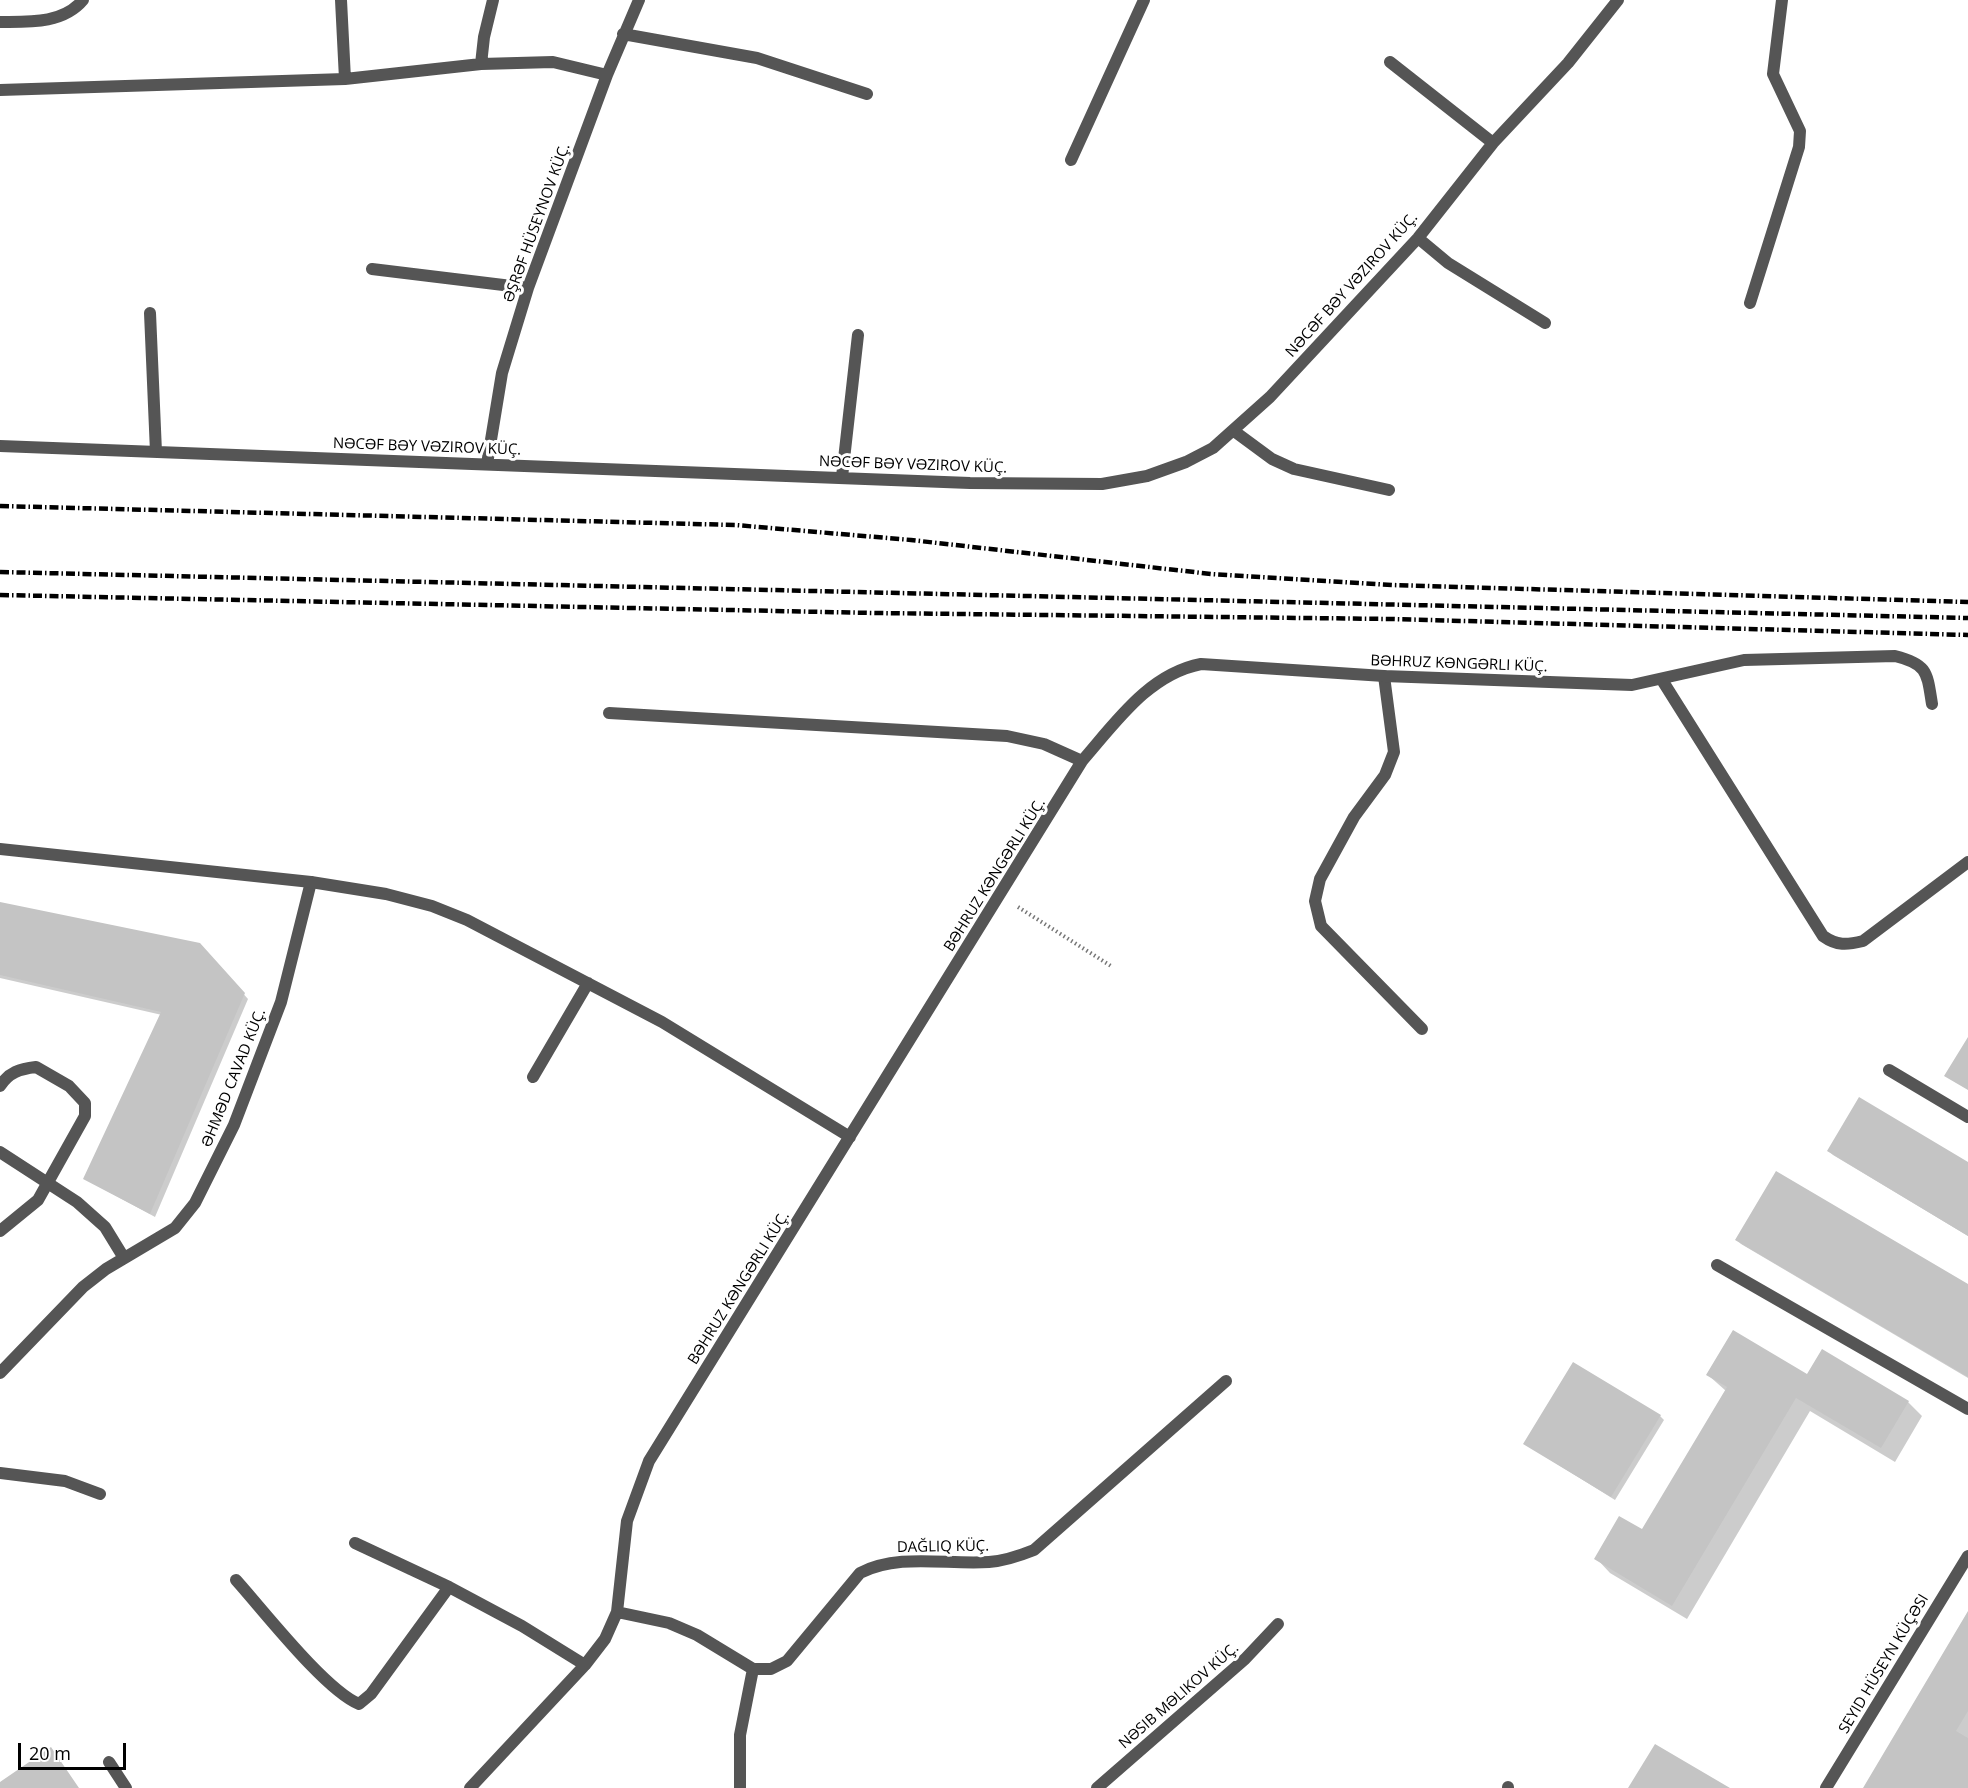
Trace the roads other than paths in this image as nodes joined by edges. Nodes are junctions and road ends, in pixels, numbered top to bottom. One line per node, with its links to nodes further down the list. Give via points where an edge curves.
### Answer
1 (82, 0): 8 (street, via 74,11 39,22)
2 (341, 0): 13 (street)
3 (493, 0): 11 (street)
4 (639, 0): 9 (street, ƏŞRƏF HÜSEYNOV KÜÇ.)
5 (1144, 0): 17 (street)
6 (1618, 0): 16 (street, NƏCƏF BƏY VƏZIROV KÜÇ., via 1568,63)
7 (1782, 0): 21 (street, via 1773,74 1800,131 1799,147)
8 (0, 22)
9 (623, 34): 12 (street, ƏŞRƏF HÜSEYNOV KÜÇ.); 15 (street, via 757,58)
10 (1390, 62): 16 (street)
11 (482, 64): 12 (street, via 553,62); 13 (street)
12 (607, 75): 20 (street, ƏŞRƏF HÜSEYNOV KÜÇ.)
13 (345, 79): 14 (street)
14 (0, 90)
15 (867, 94)
16 (1493, 143): 18 (street, NƏCƏF BƏY VƏZIROV KÜÇ.)
17 (1071, 160)
18 (1418, 238): 23 (street, via 1448,263); 25 (street, NƏCƏF BƏY VƏZIROV KÜÇ.)
19 (372, 270): 20 (street)
20 (528, 288): 28 (street, ƏŞRƏF HÜSEYNOV KÜÇ., via 502,373)
21 (1750, 303)
22 (150, 313): 27 (street)
23 (1545, 323)
24 (858, 335): 29 (street)
25 (1234, 431): 29 (street, NƏCƏF BƏY VƏZIROV KÜÇ., via 1186,462 1147,476 1102,484); 30 (street, via 1272,459 1294,469)
26 (0, 446): 27 (street, NƏCƏF BƏY VƏZIROV KÜÇ.)
27 (156, 452): 28 (street, NƏCƏF BƏY VƏZIROV KÜÇ.)
28 (487, 464): 29 (street, NƏCƏF BƏY VƏZIROV KÜÇ.)
29 (842, 477)
30 (1389, 490)
31 (1384, 676): 32 (street, BƏHRUZ KƏNGƏRLI KÜÇ., via 1632,685); 35 (street, BƏHRUZ KƏNGƏRLI KÜÇ., via 1201,664 1180,668 1144,693); 40 (street, via 1394,752 1385,775 1354,816 1320,879 1315,901 1321,926)
32 (1662, 680): 33 (street, BƏHRUZ KƏNGƏRLI KÜÇ., via 1744,660 1895,656 1922,667 1928,675); 37 (street, via 1823,936 1834,944 1863,941)
33 (1932, 704)
34 (609, 713): 35 (street, via 1007,736 1044,744)
35 (1083, 761): 45 (street, BƏHRUZ KƏNGƏRLI KÜÇ.)
36 (0, 849): 38 (street)
37 (1968, 862)
38 (311, 882): 39 (street, via 387,894 432,906); 49 (street, ƏHMƏD CAVAD KÜÇ., via 281,1002 234,1125 195,1203 176,1228)
39 (588, 983): 42 (street); 45 (street, via 662,1022)
40 (1422, 1029)
41 (1889, 1070): 44 (street)
42 (533, 1077)
43 (0, 1086): 47 (street, via 18,1070 36,1066 69,1086 85,1103 85,1116)
44 (1968, 1118)
45 (850, 1137): 60 (street, BƏHRUZ KƏNGƏRLI KÜÇ., via 649,1461 627,1521)
46 (0, 1152): 47 (street)
47 (50, 1183): 48 (street, via 38,1200); 49 (street, via 105,1227)
48 (0, 1231)
49 (124, 1258): 51 (street, ƏHMƏD CAVAD KÜÇ., via 83,1287)
50 (1717, 1265): 53 (street)
51 (0, 1373)
52 (1226, 1380): 63 (street, via 1034,1550 989,1562 875,1565 860,1573 788,1661 771,1669)
53 (1968, 1409)
54 (0, 1473): 55 (street, via 65,1481)
55 (100, 1494)
56 (355, 1543): 59 (street)
57 (1968, 1556): 69 (street, SEYID HÜSEYN KÜÇƏSI)
58 (236, 1580): 59 (street, via 306,1658 347,1699 359,1704 371,1695)
59 (449, 1587): 62 (street)
60 (617, 1612): 62 (street, BƏHRUZ KƏNGƏRLI KÜÇ., via 605,1639); 63 (street, via 669,1623)
61 (1278, 1624): 68 (street, NƏSIB MƏLIKOV KÜÇ., via 1245,1659)
62 (585, 1665): 66 (street, BƏHRUZ KƏNGƏRLI KÜÇ.)
63 (753, 1669): 67 (street, via 740,1735)
64 (109, 1762): 65 (street)
65 (126, 1788)
66 (471, 1788)
67 (740, 1788)
68 (1097, 1788)
69 (1826, 1788)

